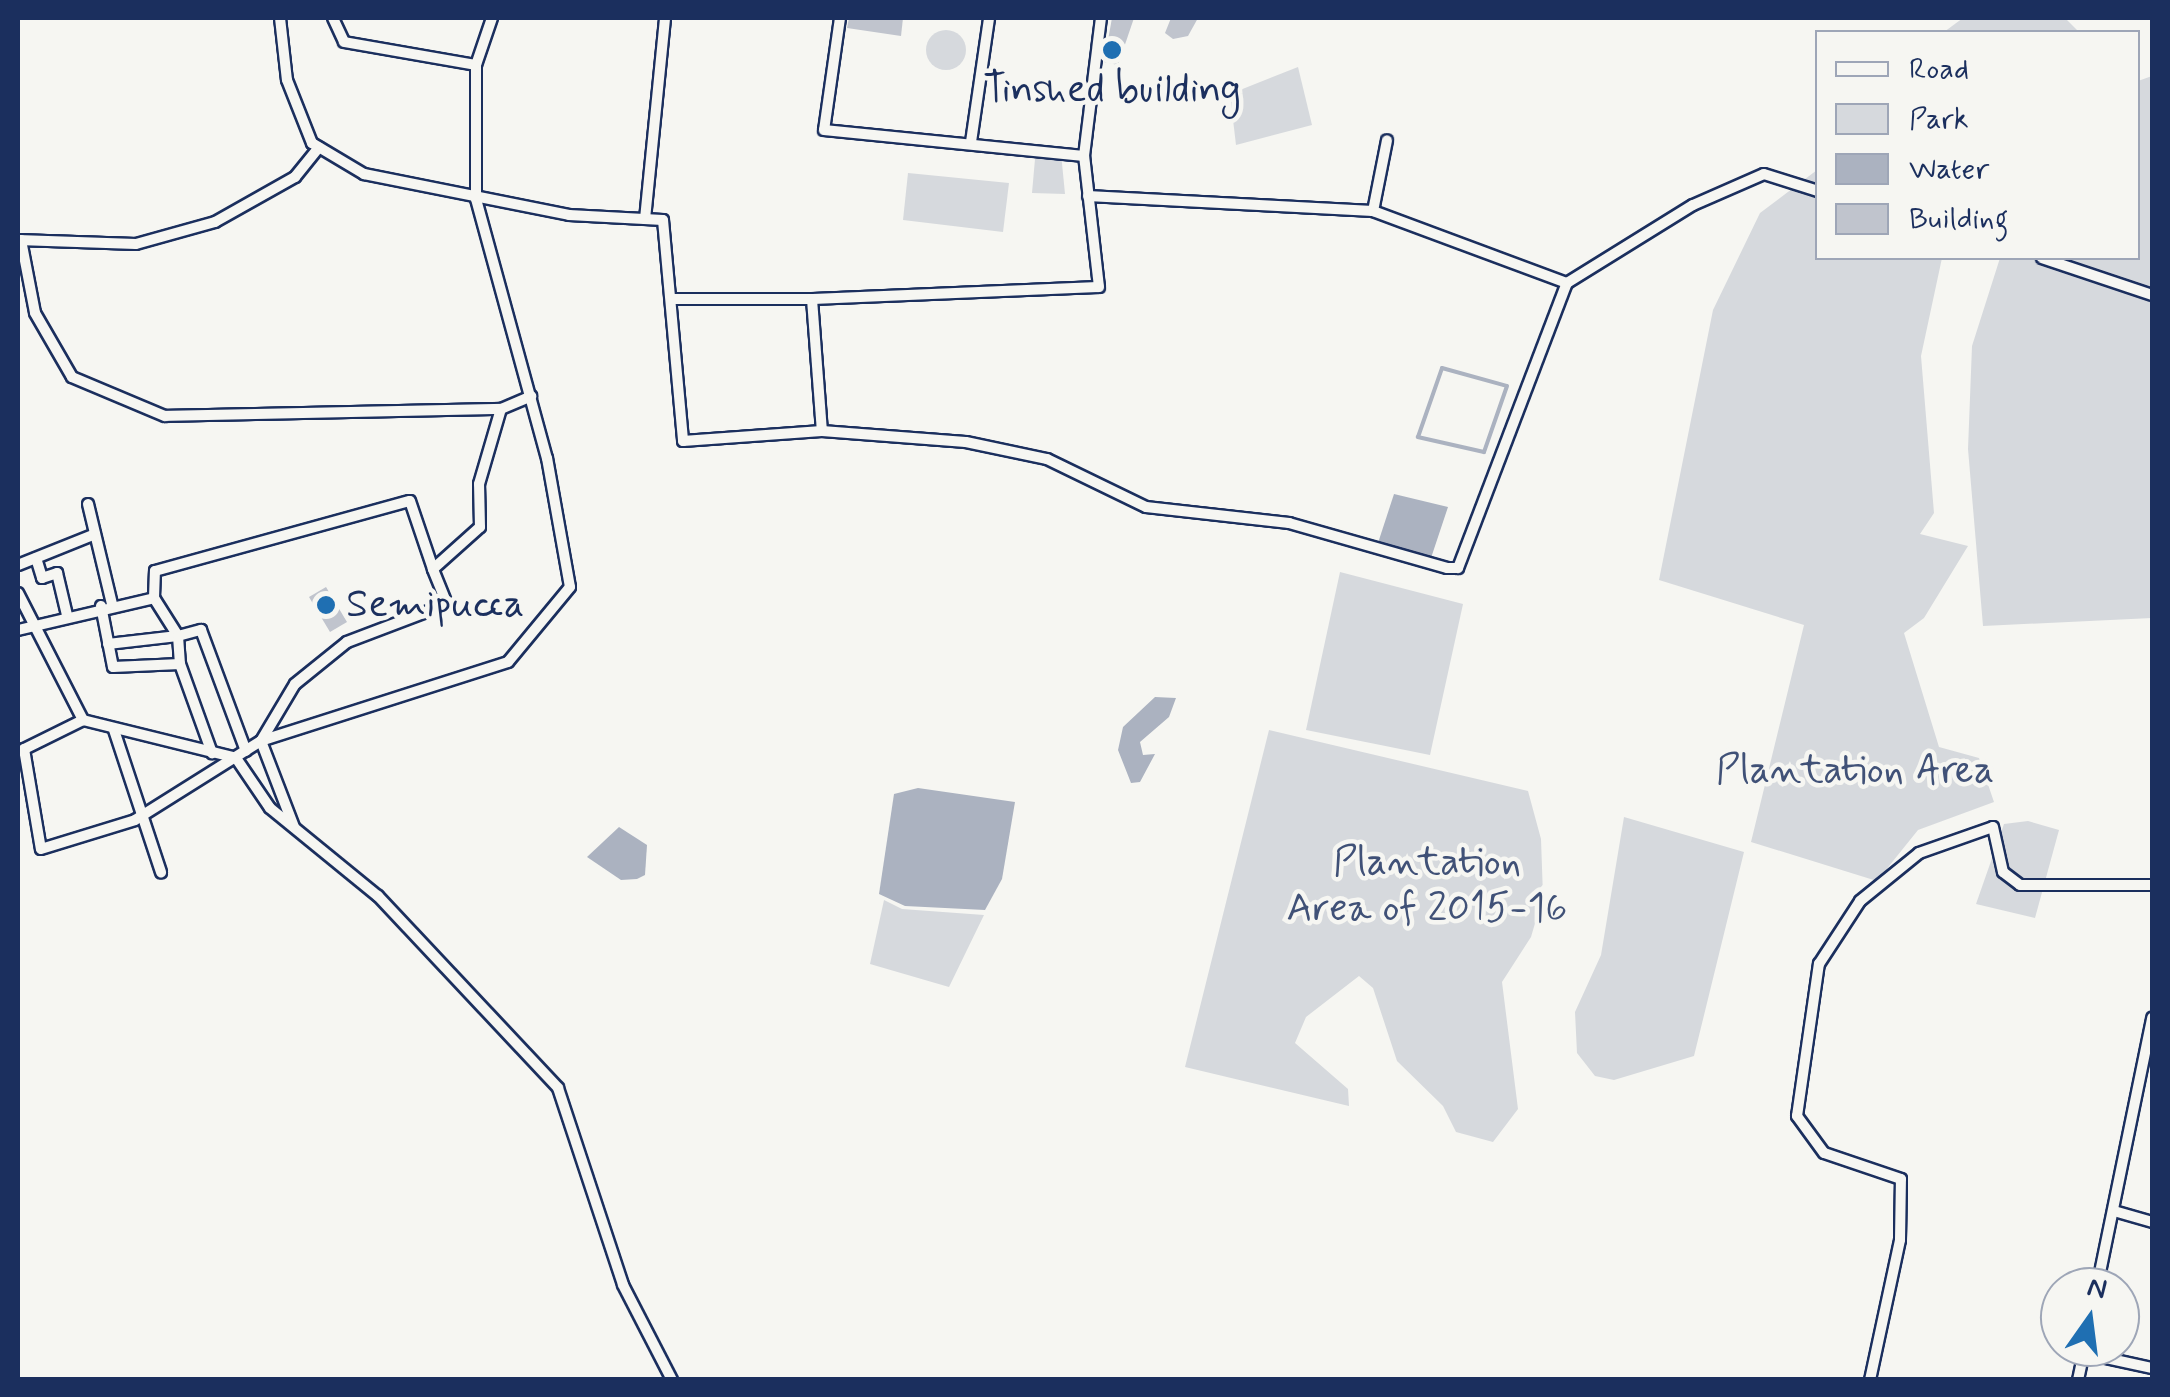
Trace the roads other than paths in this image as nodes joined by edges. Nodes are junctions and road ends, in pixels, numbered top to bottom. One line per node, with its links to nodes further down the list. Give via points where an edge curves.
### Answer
1 (280, 18): 11 (street, via 287,80)
2 (333, 18): 8 (street, via 344,42)
3 (492, 18): 8 (street)
4 (665, 18): 17 (street)
5 (840, 18): 10 (street, via 824,130)
6 (989, 18): 10 (street)
7 (1101, 18): 12 (street)
8 (476, 64): 15 (street)
9 (1387, 140): 16 (street)
10 (971, 142): 12 (street)
11 (319, 147): 15 (street, via 364,174); 18 (street, via 295,178 215,222 136,244)
12 (1084, 156): 14 (street)
13 (1815, 189): 20 (street, via 1764,174 1694,204)
14 (1088, 196): 16 (street); 22 (street, via 1099,287)
15 (476, 199): 17 (street); 24 (street)
16 (1373, 211): 20 (street)
17 (646, 219): 23 (street, via 664,220)
18 (19, 240): 25 (street, via 35,313 72,377 166,416)
19 (2048, 260): 21 (street)
20 (1566, 283): 26 (street, via 1458,568 1290,523 1146,507 1048,459 966,442)
21 (2152, 294)
22 (812, 298): 23 (street); 26 (street)
23 (671, 299): 26 (street, via 683,441)
24 (531, 396): 25 (street); 43 (street, via 570,588 508,662)
25 (501, 409): 31 (street, via 479,484 480,527)
26 (822, 431)
27 (88, 504): 28 (street)
28 (95, 534): 29 (street); 34 (street)
29 (36, 558): 30 (street); 35 (street, via 42,578 58,573)
30 (18, 565)
31 (433, 569): 33 (street, via 410,500 155,571); 43 (street, via 447,604 347,642 295,684)
32 (18, 593): 36 (street)
33 (154, 598): 34 (street); 38 (street)
34 (106, 605): 35 (street); 39 (street)
35 (67, 615): 36 (street)
36 (37, 623): 37 (street); 41 (street)
37 (18, 630)
38 (178, 636): 39 (street); 40 (street); 46 (street, via 201,630)
39 (108, 644): 40 (street, via 113,667)
40 (180, 664): 45 (street)
41 (83, 720): 42 (street); 44 (street)
42 (114, 730): 45 (street); 47 (street)
43 (261, 741): 46 (street); 48 (street)
44 (21, 749): 47 (street, via 41,849)
45 (212, 753): 46 (street)
46 (241, 755): 47 (street); 48 (street)
47 (143, 814): 49 (street)
48 (294, 828): 55 (street, via 378,896 558,1088 623,1285)
49 (162, 872)
50 (2152, 885): 56 (street, via 2020,885 2003,872 1993,827 1919,853 1860,901 1819,964 1797,1116 1824,1153 1900,1178 1900,1240)
51 (2152, 1018): 52 (street)
52 (2114, 1210): 53 (street); 54 (street)
53 (2152, 1222)
54 (2102, 1267)
55 (672, 1380)
56 (1870, 1380)

